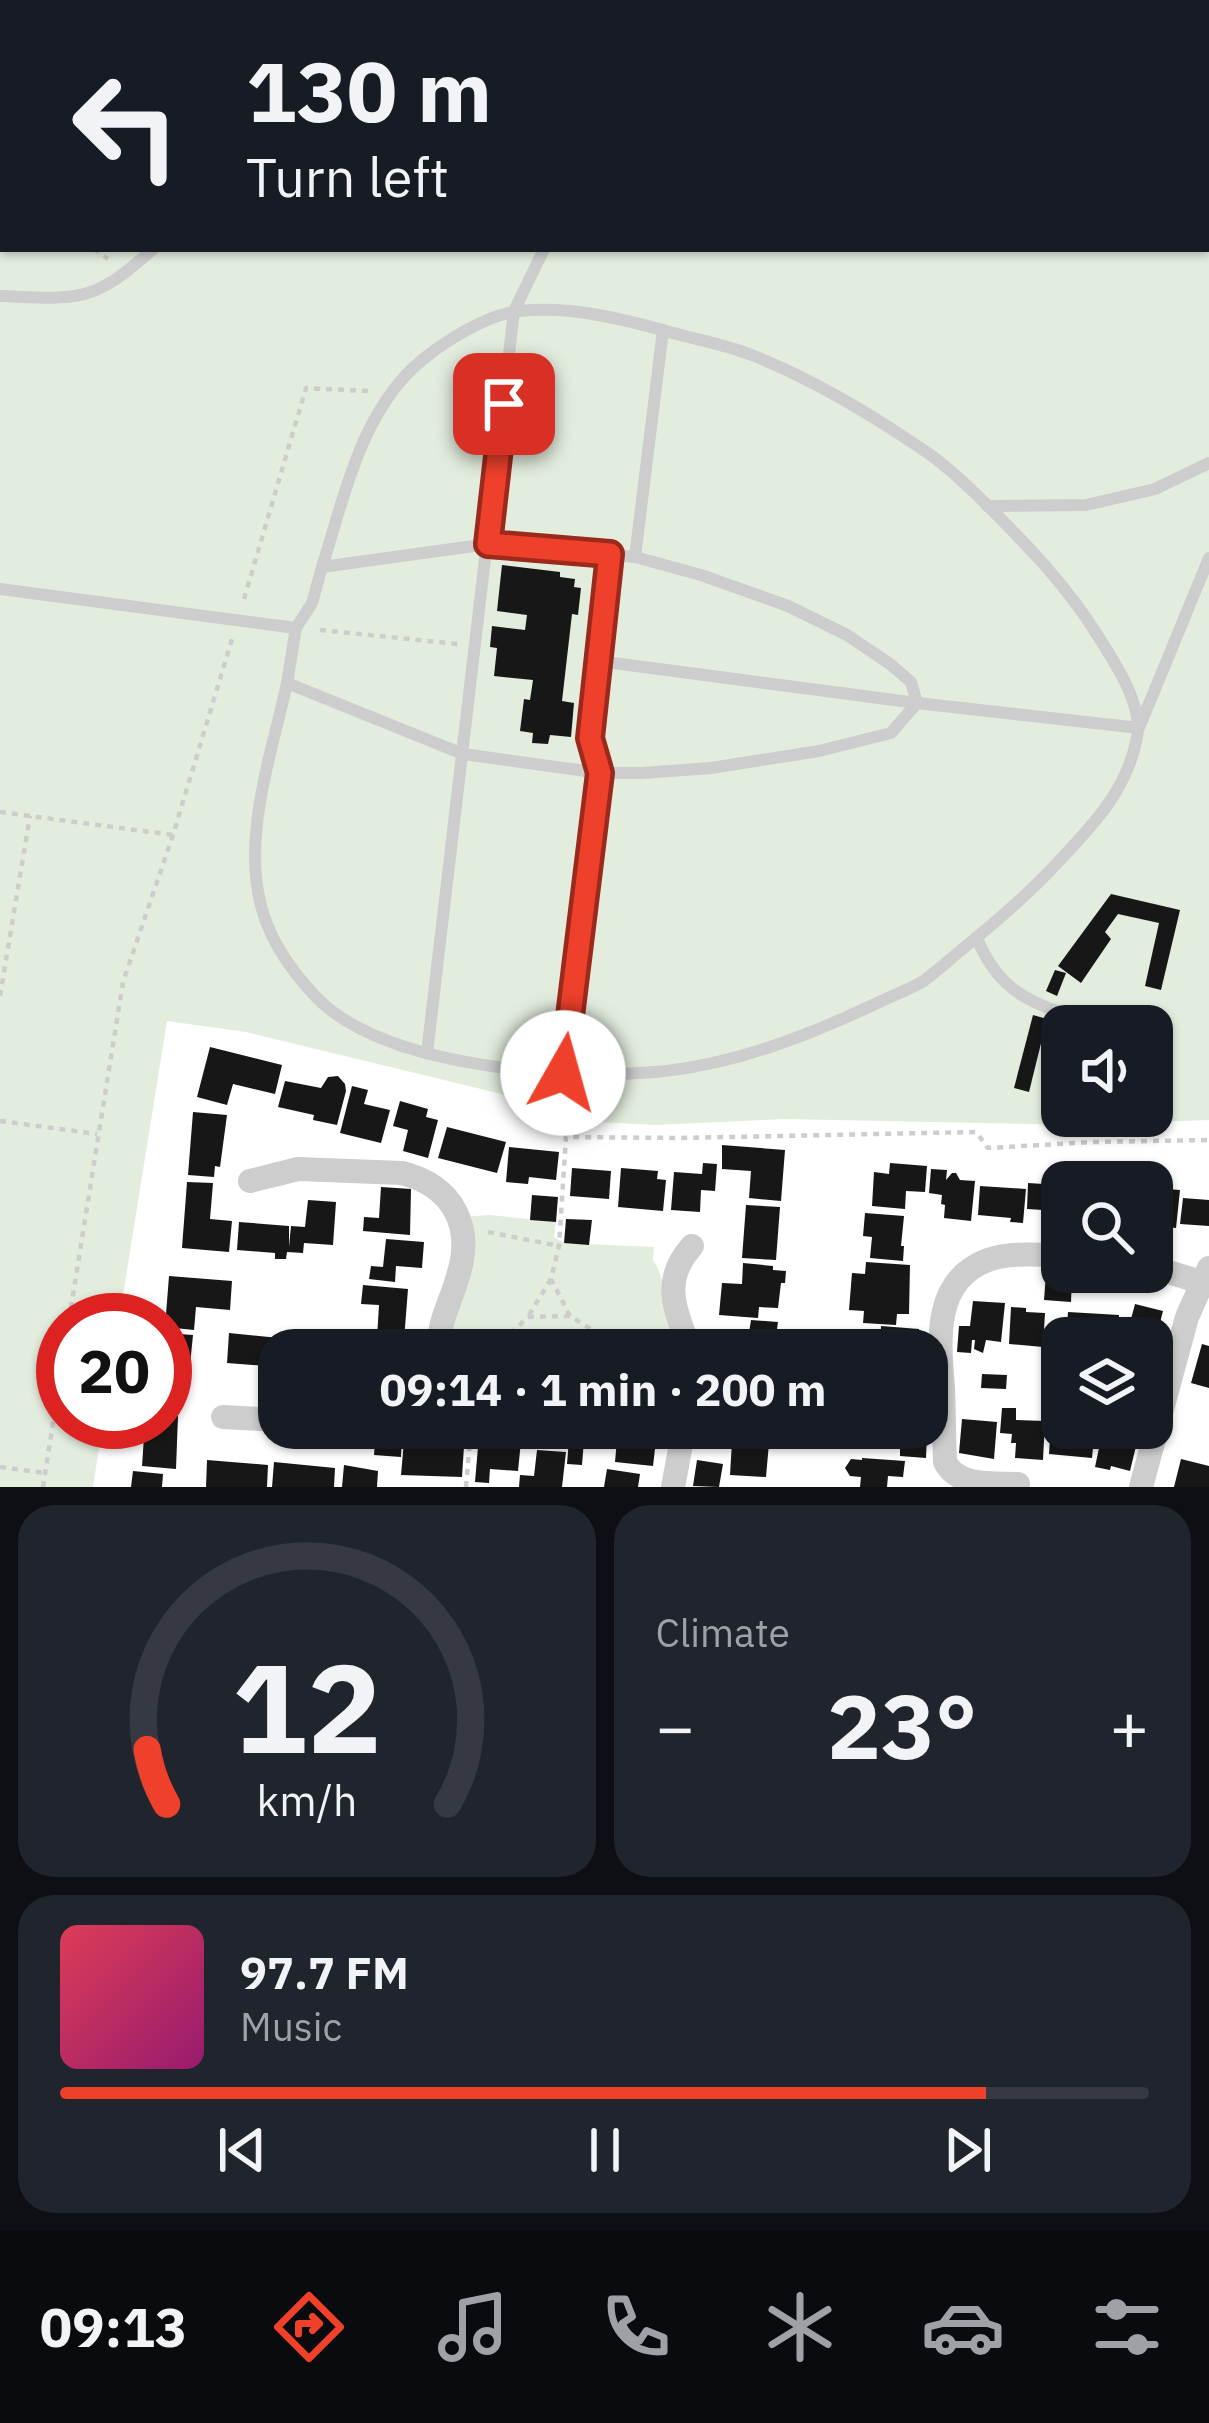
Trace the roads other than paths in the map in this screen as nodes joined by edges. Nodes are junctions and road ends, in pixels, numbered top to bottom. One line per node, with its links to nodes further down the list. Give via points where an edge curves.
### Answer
1 (150, 252): 3 (lane, via 94,293)
2 (543, 252): 4 (lane)
3 (0, 296)
4 (514, 311): 5 (lane, via 574,311); 8 (lane); 12 (lane, via 451,340 392,392 364,439)
5 (663, 330): 7 (lane, via 748,354 833,394 926,451); 10 (lane)
6 (1209, 463): 7 (lane, via 1155,489 1086,505)
7 (987, 506): 18 (lane, via 1087,617 1124,677)
8 (488, 544): 9 (lane); 12 (lane); 19 (lane)
9 (610, 554): 10 (lane); 15 (lane)
10 (635, 557): 17 (lane, via 788,606 847,635 911,682)
11 (1209, 558): 18 (lane)
12 (322, 567): 14 (lane)
13 (0, 589): 14 (lane)
14 (296, 628): 16 (lane)
15 (598, 662): 17 (lane); 20 (lane, via 590,738)
16 (287, 683): 19 (lane); 23 (lane, via 253,846 266,922 288,963 332,1011)
17 (917, 703): 18 (lane); 20 (lane, via 890,734 819,751)
18 (1139, 728): 21 (lane, via 1128,772 1102,815)
19 (463, 754): 20 (lane); 23 (lane)
20 (600, 773): 24 (lane)
21 (977, 938): 22 (lane, via 1006,986); 24 (lane, via 922,982 776,1046 657,1072)
22 (1041, 1006)
23 (427, 1053): 24 (lane)
24 (563, 1073)
25 (250, 1181): 30 (street, via 298,1169 402,1173 446,1196 464,1252)
26 (692, 1246): 31 (street, via 677,1266 673,1293)
27 (1041, 1255): 35 (street, via 985,1261 950,1291 940,1340)
28 (1173, 1270): 29 (street)
29 (1205, 1275): 38 (street)
30 (440, 1329)
31 (684, 1329)
32 (223, 1417): 33 (street)
33 (258, 1419)
34 (680, 1449): 37 (street)
35 (942, 1474): 36 (street)
36 (1018, 1484)
37 (674, 1487)
38 (1141, 1487)

